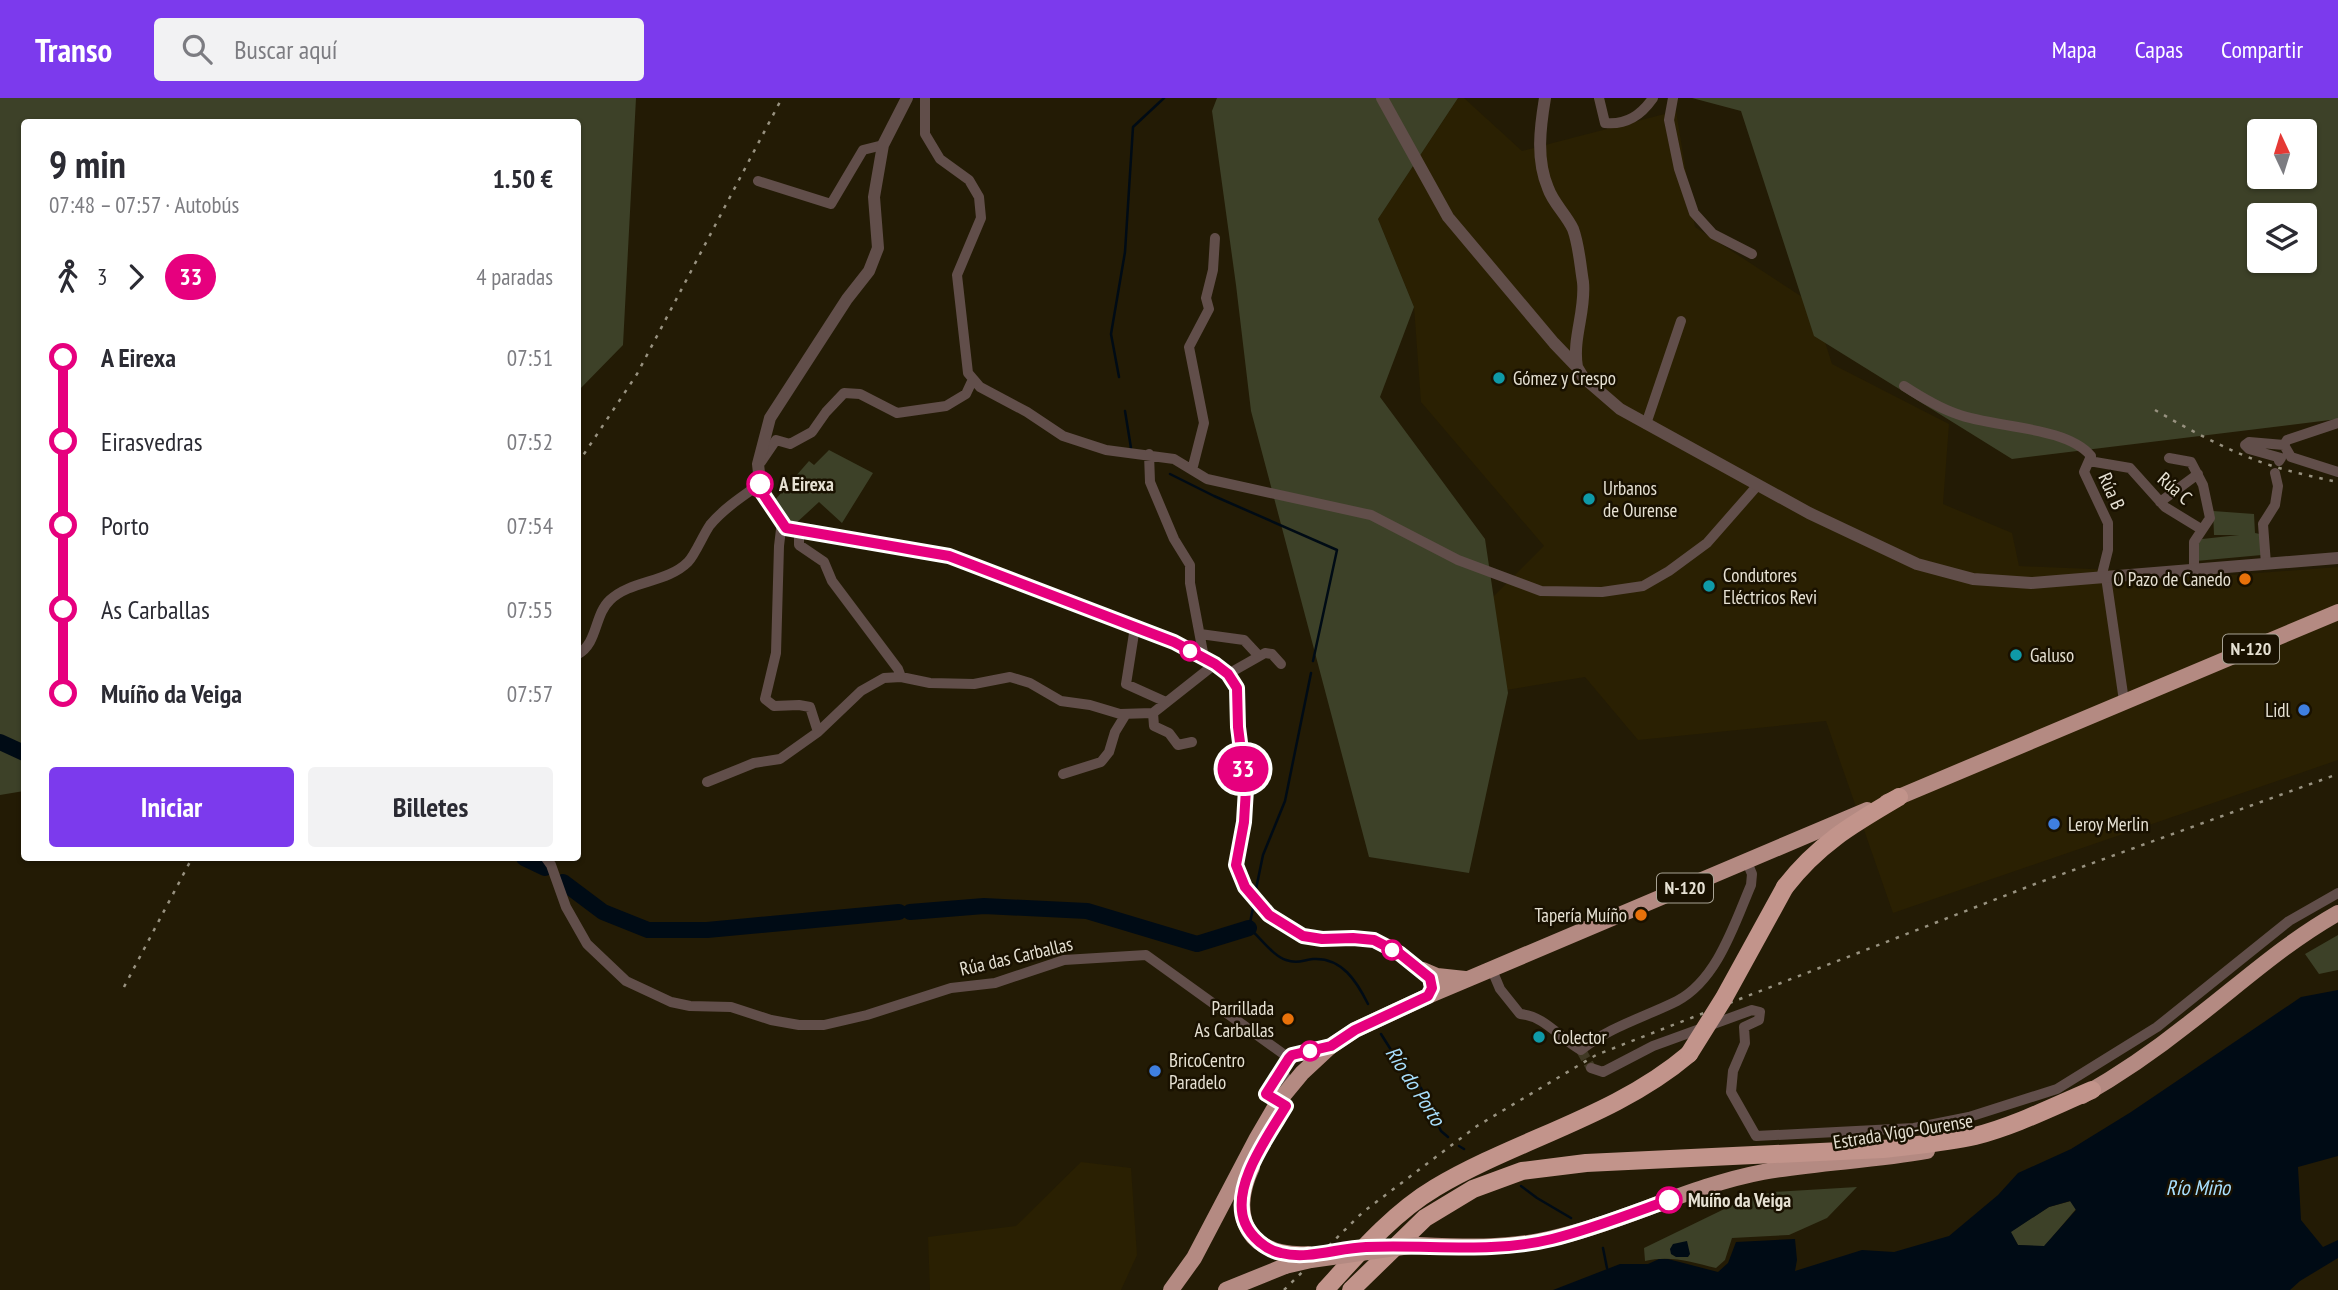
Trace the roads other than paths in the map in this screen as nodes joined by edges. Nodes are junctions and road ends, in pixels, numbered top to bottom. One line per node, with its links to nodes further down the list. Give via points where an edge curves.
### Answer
1 (907, 98): 8 (street)
2 (925, 98): 14 (street, via 925,134 940,159 969,180 979,197 981,218 957,275 968,373)
3 (1382, 98): 13 (street, via 1448,217)
4 (1545, 98): 13 (street, via 1540,159 1548,190 1572,227 1583,286)
5 (1599, 98): 6 (street, via 1605,123 1620,124 1644,111)
6 (1653, 98)
7 (1673, 98): 11 (street, via 1669,120 1694,213 1713,234)
8 (883, 145): 9 (street, via 863,150 831,204); 23 (street, via 874,197 878,248 869,271 771,418)
9 (758, 181)
10 (1215, 238): 24 (street, via 1206,298 1209,309 1189,347 1204,423)
11 (1752, 254)
12 (1681, 321): 17 (street)
13 (1577, 367): 17 (street, via 1620,409)
14 (974, 379): 19 (street, via 980,387 1063,436 1106,450); 23 (street, via 966,394 946,406 897,414 860,394 844,393 812,432 790,444 776,440)
15 (1904, 386): 21 (street, via 1958,415 2082,445 2091,456)
16 (2338, 423): 18 (street)
17 (1646, 424): 29 (street)
18 (2284, 445): 22 (street, via 2245,445 2281,458); 25 (street, via 2291,457)
19 (1149, 454): 24 (street, via 1174,459); 40 (street, via 1150,482 1174,540 1190,565)
20 (2169, 458): 27 (street, via 2191,461)
21 (2089, 461): 30 (street, Rúa C, via 2130,468); 37 (street, Rúa B, via 2084,472 2108,523)
22 (2279, 461)
23 (758, 466): 28 (street)
24 (1192, 470): 29 (street, via 1207,479 1371,515 1458,560 1541,591 1602,592 1643,586 1707,543)
25 (2338, 471)
26 (2275, 472): 35 (street, via 2275,505 2263,524)
27 (2198, 474): 30 (street); 32 (street, via 2210,518)
28 (760, 484): 31 (street); 41 (street, via 712,523 688,562 613,597 601,609 589,645)
29 (1758, 486): 37 (street, via 1917,564 1973,579 2031,583)
30 (2160, 502): 32 (street, Rúa C)
31 (782, 521): 33 (street, via 786,528); 51 (street, via 776,653 765,699 774,706 810,707)
32 (2201, 529): 36 (street, Rúa C, via 2194,541)
33 (800, 531): 39 (street, via 949,556); 46 (street, via 799,545 824,562 832,581)
34 (2338, 558): 35 (street)
35 (2266, 564): 36 (street)
36 (2194, 570): 37 (street)
37 (2104, 578): 47 (street, Rúa B)
38 (2338, 612): 47 (highway, N-120)
39 (1135, 627): 43 (street); 48 (street, via 1126,684)
40 (1200, 634): 42 (street, via 1244,640); 43 (street)
41 (581, 651)
42 (1258, 655): 44 (street, via 1272,654); 45 (street)
43 (1210, 661): 45 (street); 48 (street)
44 (1281, 663)
45 (1228, 674): 60 (street, via 1237,688 1246,789 1236,865 1245,887 1269,915 1303,936 1374,940)
46 (901, 677): 50 (street, via 974,684 1010,677 1061,701); 51 (street, via 884,678 861,691)
47 (2124, 701): 55 (highway, N-120)
48 (1166, 702): 49 (street)
49 (1153, 713): 50 (street); 52 (street, via 1154,726 1169,733 1178,746)
50 (1126, 714): 53 (street, via 1101,762)
51 (818, 732): 54 (street, via 780,759 754,763)
52 (1192, 742)
53 (1063, 774)
54 (707, 782)
55 (1899, 797): 57 (highway, N-120); 72 (highway, bridge, via 1816,851 1784,887 1689,1054 1640,1090 1432,1190 1360,1252)
56 (548, 861): 64 (street, Rúa das Carballas, via 587,944 626,981 671,1002 726,1007 799,1025 824,1025 951,988 995,983 1064,960 1146,955)
57 (1747, 862): 61 (highway, N-120); 61 (street, via 1751,885 1714,968 1680,999 1595,1038 1581,1050 1535,1015 1520,1014)
58 (2338, 893): 65 (street, via 2289,921 2157,1027 2057,1089 1969,1118 1914,1128 1756,1136 1731,1092 1733,1071 1745,1043 1744,1027 1759,1020 1760,1012 1752,1010 1653,1046 1603,1072)
59 (2338, 913): 67 (highway, Estrada Vigo-Ourense / N-120, via 2268,959 2168,1040)
60 (1423, 970): 62 (highway); 63 (highway, via 1432,983)
61 (1492, 970): 62 (highway, N-120)
62 (1471, 979): 63 (highway, N-120)
63 (1428, 996): 68 (highway, N-120, via 1355,1030 1313,1062)
64 (1289, 1058)
65 (1591, 1068)
66 (1282, 1069): 68 (street)
67 (2092, 1090): 69 (highway, Estrada Vigo-Ourense / N-120, via 2048,1116 1966,1144 1898,1157 1762,1172 1590,1228 1521,1245); 73 (highway, via 2020,1121 1926,1144 1586,1163 1522,1171 1472,1189 1425,1218)
68 (1290, 1093): 69 (highway, N-120, bridge, via 1244,1188 1241,1207 1247,1226 1262,1245 1284,1254); 70 (highway, N-120, via 1257,1138 1194,1258)
69 (1417, 1245): 71 (highway, N-120, bridge, via 1285,1266)
70 (1171, 1290)
71 (1226, 1290)
72 (1325, 1290)
73 (1351, 1290)

